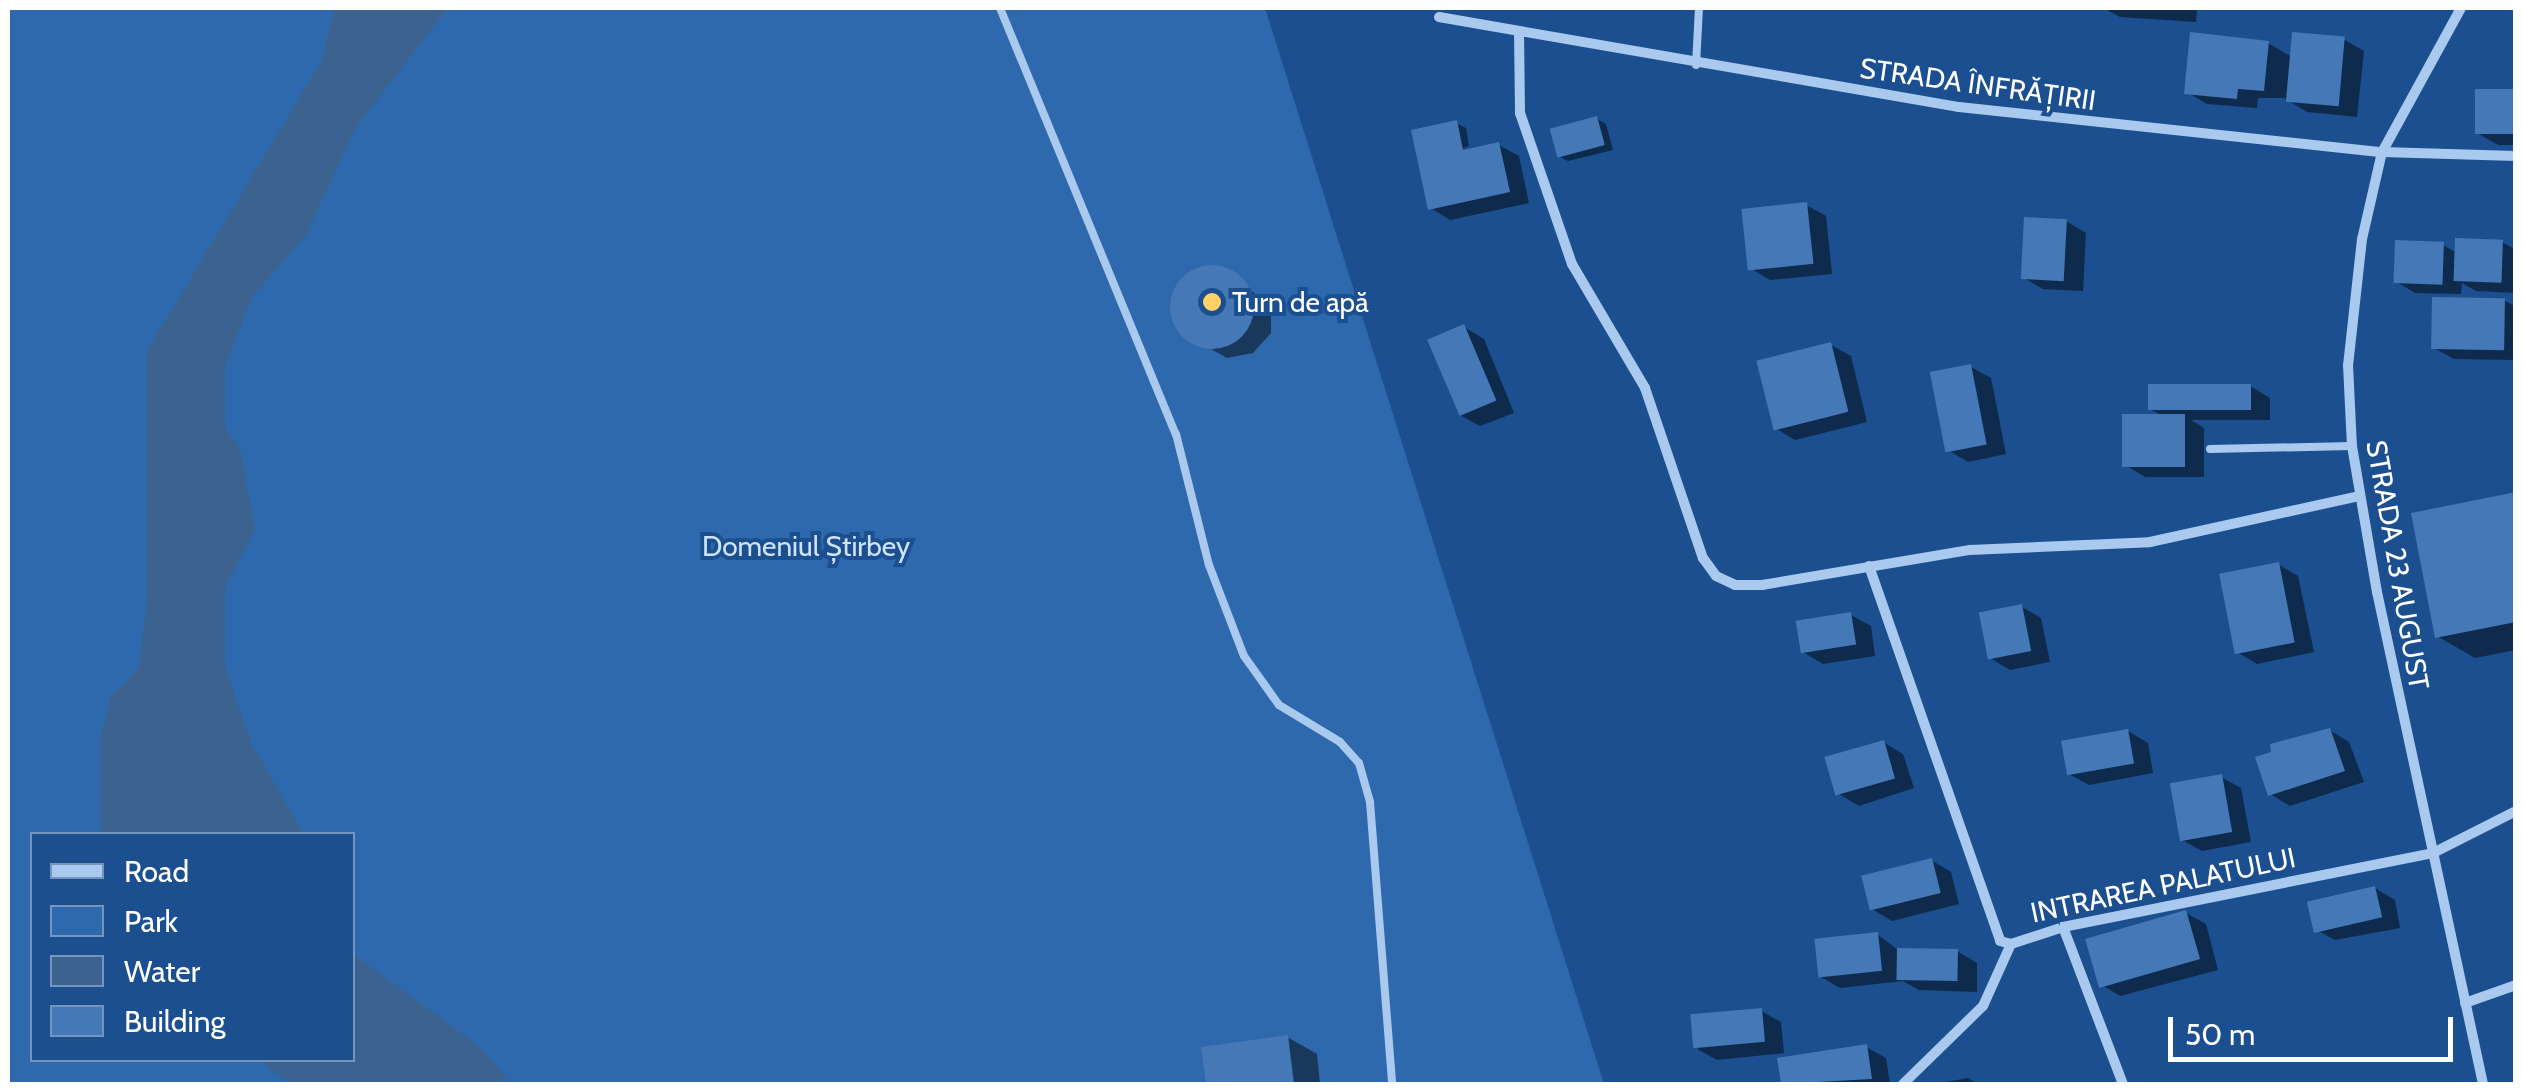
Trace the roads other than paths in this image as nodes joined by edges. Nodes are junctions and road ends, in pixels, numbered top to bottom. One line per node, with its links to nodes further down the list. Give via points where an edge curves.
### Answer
1 (1000, 8): 19 (lane, via 1176,434 1209,564 1244,656 1279,705 1340,742 1359,763 1370,802)
2 (1699, 8): 6 (lane)
3 (2461, 8): 7 (street, STRADA 23 AUGUST)
4 (1439, 16): 5 (street, STRADA ÎNFRĂȚIRII)
5 (1519, 31): 6 (street, STRADA ÎNFRĂȚIRII); 12 (street, via 1520,113 1542,182 1572,264 1645,388 1704,558 1716,576 1735,586)
6 (1696, 65): 7 (street, STRADA ÎNFRĂȚIRII, via 1959,107)
7 (2382, 152): 8 (street, STRADA ÎNFRĂȚIRII); 9 (street, STRADA 23 AUGUST, via 2354,293)
8 (2516, 156)
9 (2352, 446): 10 (lane); 11 (street, STRADA 23 AUGUST)
10 (2210, 449)
11 (2359, 496): 12 (street, via 2150,542 1970,550); 14 (street, STRADA 23 AUGUST)
12 (1869, 566): 16 (street, INTRAREA PALATULUI, via 1993,928)
13 (2516, 810): 14 (street, INTRAREA PALATULUI)
14 (2433, 854): 15 (street, INTRAREA PALATULUI); 18 (street, STRADA 23 AUGUST)
15 (2063, 927): 16 (street, INTRAREA PALATULUI); 21 (street)
16 (2011, 944): 20 (street, via 1983,1006)
17 (2516, 985): 18 (street)
18 (2465, 1002): 22 (street, STRADA 23 AUGUST)
19 (1392, 1084)
20 (1903, 1084)
21 (2122, 1084)
22 (2483, 1084)

